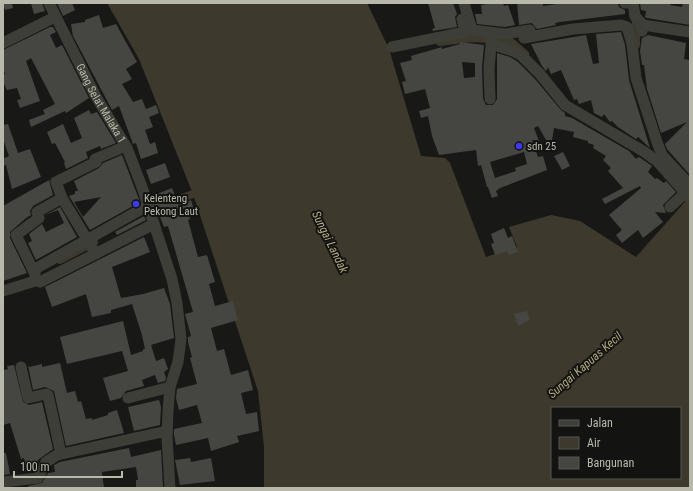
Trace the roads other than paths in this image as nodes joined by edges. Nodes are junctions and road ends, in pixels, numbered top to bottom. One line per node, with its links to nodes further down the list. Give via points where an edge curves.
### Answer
1 (49, 3): 5 (street, Gang Selat Malaka 1)
2 (459, 3): 6 (street)
3 (464, 3): 6 (street)
4 (625, 4): 8 (street, via 633,3 635,16 642,28)
5 (55, 17): 9 (street); 13 (street, Gang Selat Malaka 1, via 95,94)
6 (469, 31): 7 (street); 11 (street)
7 (492, 32): 10 (street); 14 (street, via 524,34 621,22 627,26 636,78 657,142 662,155)
8 (690, 32)
9 (3, 43)
10 (491, 44): 12 (street); 14 (street, via 525,54 565,105 643,151)
11 (392, 47)
12 (490, 99)
13 (126, 146): 15 (street, via 95,159 96,162 56,182); 18 (street, Gang Selat Malaka 1)
14 (686, 187): 16 (street); 17 (street, via 684,194)
15 (62, 198): 19 (street); 21 (street, via 37,212 39,218 16,235)
16 (690, 198)
17 (670, 207)
18 (150, 215): 19 (street); 20 (street); 24 (street, Gang Selat Malaka 1, via 172,279 180,328 180,349)
19 (88, 240): 20 (street); 21 (street, via 35,269)
20 (96, 254): 21 (street, via 40,282)
21 (35, 276): 22 (street)
22 (3, 291)
23 (21, 367): 27 (street, via 28,398 46,394 48,396)
24 (170, 387): 25 (street); 26 (street, Gang Selat Malaka 1)
25 (128, 398)
26 (167, 431): 27 (street); 29 (street, Gang Selat Malaka 1)
27 (60, 454): 28 (street, via 46,462 38,478)
28 (3, 482)
29 (170, 488)

